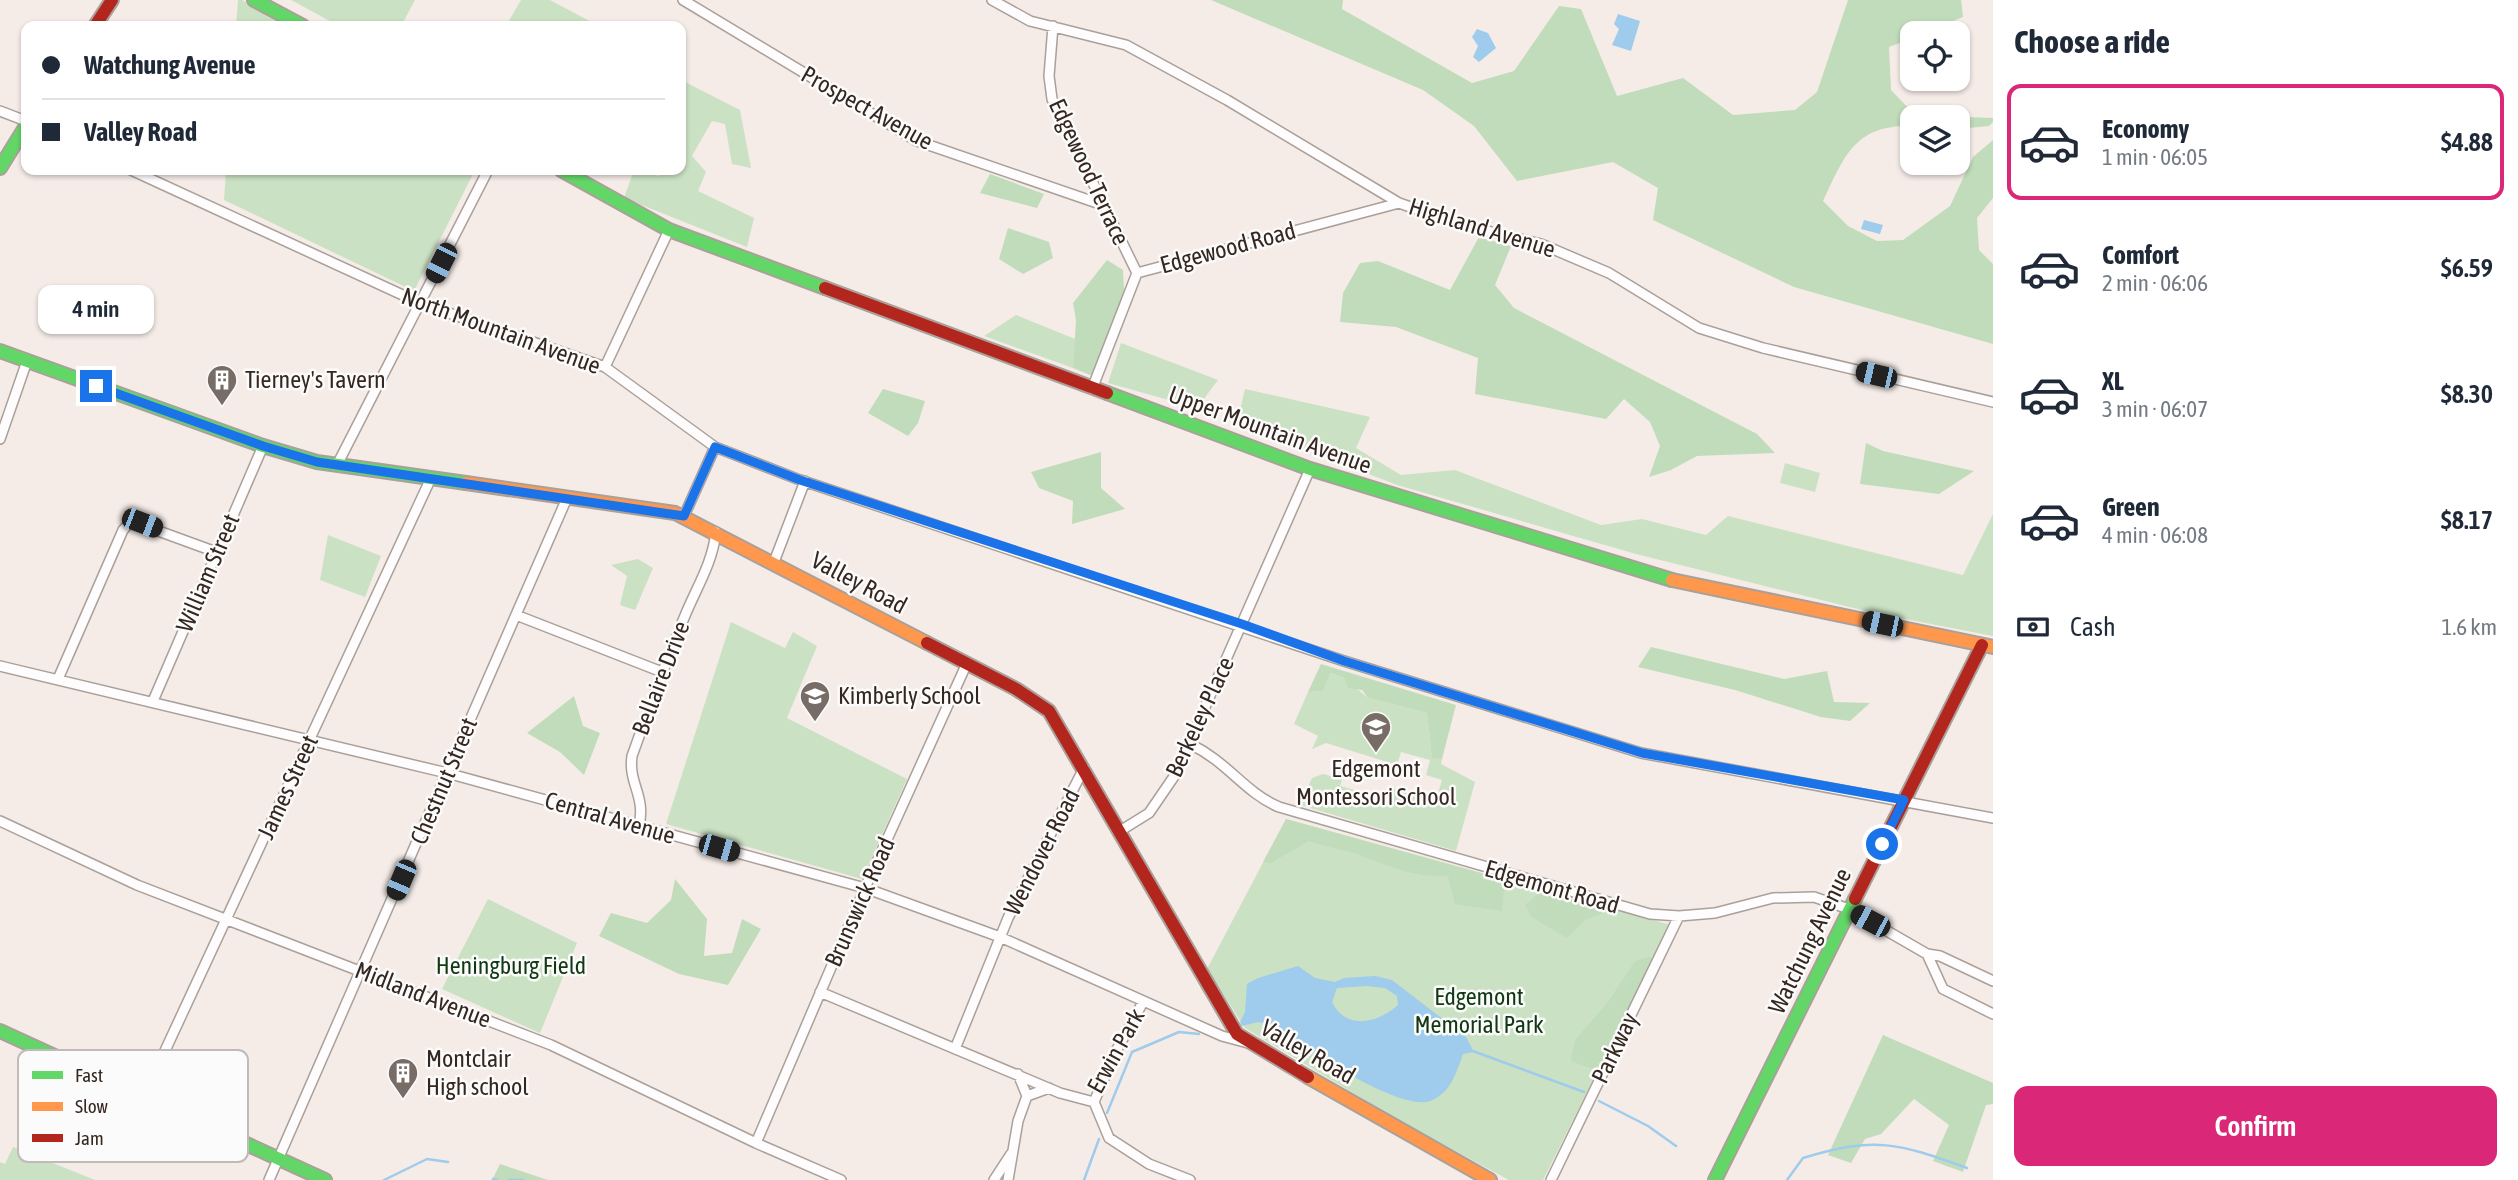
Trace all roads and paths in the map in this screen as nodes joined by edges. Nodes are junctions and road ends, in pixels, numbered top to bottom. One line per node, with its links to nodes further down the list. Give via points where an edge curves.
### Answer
1 (113, 0): 5 (street)
2 (254, 0): 6 (street)
3 (683, 0): 16 (street, Prospect Avenue, via 917,141)
4 (992, 0): 7 (street, Highland Avenue)
5 (98, 21)
6 (294, 21)
7 (1053, 26): 15 (street, Highland Avenue, via 1126,45); 16 (street, Edgewood Terrace, via 1052,99)
8 (0, 111): 9 (street)
9 (21, 121)
10 (21, 132): 11 (street)
11 (0, 168)
12 (142, 175): 19 (street, North Mountain Avenue)
13 (485, 175): 19 (street)
14 (570, 175): 17 (street, Upper Mountain Avenue)
15 (1399, 202): 18 (street, Edgewood Road); 24 (street, Highland Avenue, via 1459,224 1541,244 1609,273 1699,328 1763,348)
16 (1103, 205): 18 (street, Edgewood Terrace)
17 (669, 230): 22 (street); 23 (street, Upper Mountain Avenue)
18 (1137, 273): 23 (street, Edgewood Road)
19 (420, 303): 22 (street, North Mountain Avenue); 28 (street)
20 (0, 351): 21 (street, Valley Road)
21 (27, 361): 25 (street); 26 (street, Valley Road)
22 (605, 367): 27 (street, North Mountain Avenue)
23 (1092, 388): 29 (street, Upper Mountain Avenue)
24 (1993, 402)
25 (0, 439)
26 (263, 446): 28 (street, Valley Road); 35 (street, William Street)
27 (715, 447): 31 (street, North Mountain Avenue); 33 (street)
28 (337, 465): 30 (street, Valley Road)
29 (1310, 470): 38 (street, Berkeley Place); 39 (street, Upper Mountain Avenue, via 1663,578)
30 (431, 478): 32 (street, Valley Road); 45 (street, James Street)
31 (805, 481): 36 (street); 38 (street, North Mountain Avenue)
32 (567, 498): 33 (street, Valley Road); 37 (street, Chestnut Street)
33 (684, 516): 34 (street, Valley Road)
34 (716, 532): 36 (street, Valley Road); 42 (street, Bellaire Drive, via 709,569)
35 (216, 552): 43 (street, via 131,521 123,530); 44 (street, William Street)
36 (775, 562): 40 (street, Valley Road)
37 (516, 615): 42 (street); 48 (street, Chestnut Street)
38 (1242, 624): 46 (street, Berkeley Place); 49 (street, North Mountain Avenue, via 1344,661 1642,753)
39 (1988, 646): 49 (street, Watchung Avenue)
40 (967, 663): 47 (street, Valley Road, via 1049,711); 54 (street, Brunswick Road)
41 (0, 666): 43 (street, Central Avenue)
42 (662, 672): 52 (street, Bellaire Drive, via 631,763 643,809)
43 (58, 680): 44 (street, Central Avenue)
44 (153, 701): 45 (street, Central Avenue)
45 (310, 739): 48 (street, Central Avenue); 57 (street, James Street)
46 (1190, 744): 53 (street, Berkeley Place, via 1155,807); 56 (street, Edgemont Road, via 1214,756 1259,797 1279,807 1626,909)
47 (1084, 768): 53 (street, Valley Road); 58 (street, Wendover Road)
48 (447, 773): 52 (street, Central Avenue); 60 (street, Chestnut Street)
49 (1904, 800): 50 (street, North Mountain Avenue); 55 (street, Watchung Avenue)
50 (1993, 818)
51 (0, 821): 57 (street, Midland Avenue, via 137,886)
52 (639, 826): 54 (street, Central Avenue)
53 (1120, 831): 65 (street, Valley Road)
54 (865, 888): 58 (street, Central Avenue); 62 (street, Brunswick Road)
55 (1849, 909): 56 (street, Edgemont Road, via 1799,895); 59 (street, Edgemont Road); 81 (street, Watchung Avenue)
56 (1679, 916): 88 (street, Parkway)
57 (227, 919): 60 (street, Midland Avenue); 71 (street, James Street)
58 (1000, 937): 63 (street, Central Avenue); 69 (street)
59 (1927, 954): 61 (street, Edgemont Road); 64 (street, via 1943,989)
60 (361, 971): 76 (street, Midland Avenue, via 551,1045); 79 (street, Chestnut Street)
61 (1993, 981)
62 (820, 992): 69 (street, Erwin Park); 76 (street, Brunswick Road)
63 (1143, 1002): 66 (street, Central Avenue); 75 (street, Erwin Park)
64 (1993, 1014)
65 (1226, 1017): 66 (street, via 1216,1025); 68 (street, Valley Road)
66 (1203, 1025): 68 (street, Central Avenue)
67 (0, 1031): 70 (street)
68 (1248, 1043): 80 (street, Valley Road)
69 (956, 1049): 72 (street, Erwin Park)
70 (42, 1050)
71 (166, 1050)
72 (1018, 1074): 73 (street, Erwin Park); 74 (street)
73 (1049, 1088): 74 (street, Erwin Park); 75 (street, Erwin Park)
74 (1027, 1096): 78 (street)
75 (1094, 1102): 87 (street, via 1109,1138 1149,1164)
76 (756, 1143): 84 (street, Midland Avenue)
77 (248, 1144): 79 (street)
78 (1012, 1153): 85 (street); 86 (street)
79 (279, 1158): 82 (street, Chestnut Street); 83 (street)
80 (1484, 1179)
81 (1718, 1179)
82 (269, 1180)
83 (325, 1180)
84 (841, 1180)
85 (994, 1180)
86 (1008, 1180)
87 (1190, 1180)
88 (1551, 1180)

